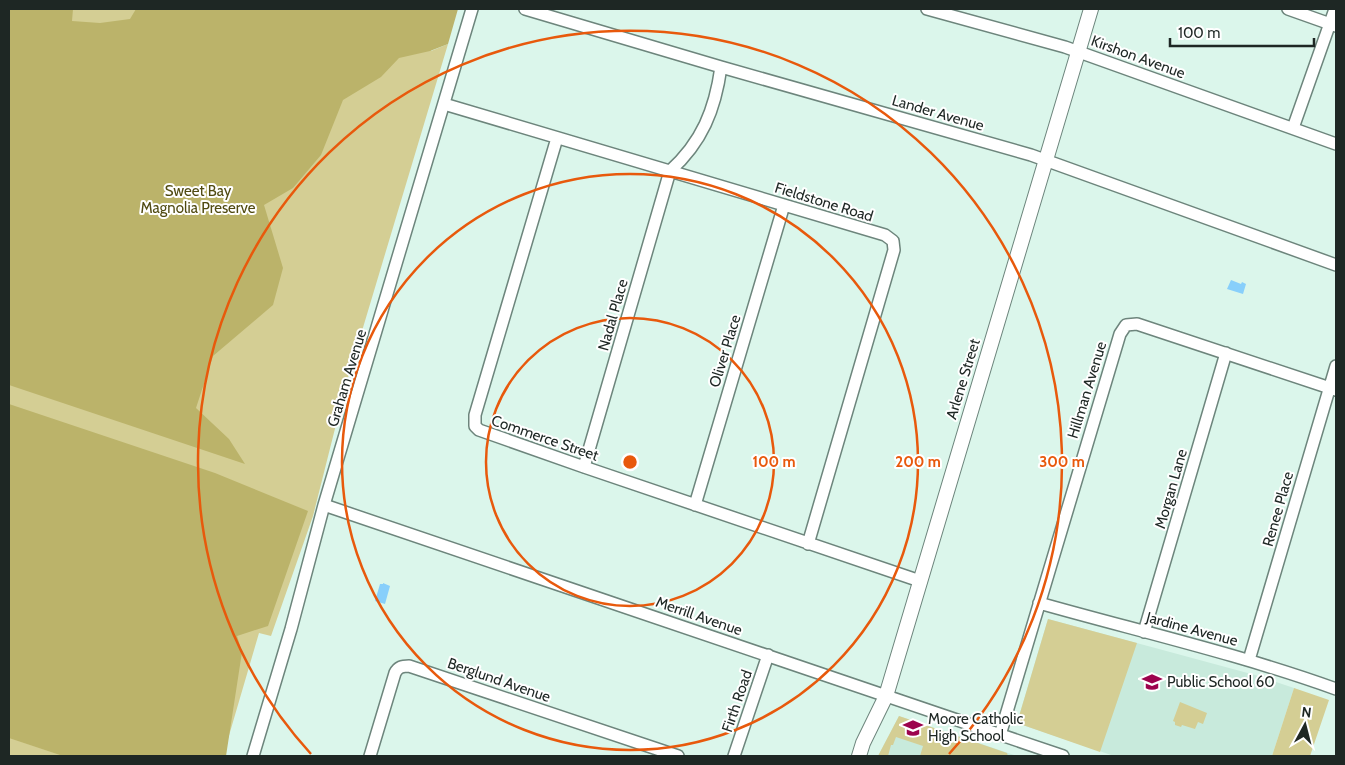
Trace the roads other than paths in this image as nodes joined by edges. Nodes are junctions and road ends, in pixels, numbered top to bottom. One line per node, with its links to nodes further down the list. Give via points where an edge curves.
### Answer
1 (472, 9): 11 (street, Graham Avenue)
2 (526, 9): 7 (street, Lander Avenue)
3 (927, 9): 9 (street, Kirshon Avenue)
4 (1091, 9): 9 (street, Arlene Street)
5 (1288, 9): 8 (street)
6 (1335, 9): 8 (street)
7 (562, 14): 10 (street, Lander Avenue)
8 (1333, 25): 12 (street)
9 (1078, 51): 12 (street, Kirshon Avenue); 15 (street, Arlene Street)
10 (721, 67): 15 (street, Lander Avenue); 16 (street, via 713,105 698,141)
11 (444, 104): 13 (street, Fieldstone Road); 23 (street, Graham Avenue)
12 (1293, 128): 14 (street, Kirshon Avenue)
13 (557, 138): 16 (street, Fieldstone Road); 22 (street, Commerce Street, via 474,420 475,426 484,433)
14 (1336, 144)
15 (1045, 160): 18 (street, Lander Avenue); 26 (street, Arlene Street)
16 (670, 171): 17 (street, Fieldstone Road); 22 (street, Nadal Place)
17 (784, 205): 24 (street, Oliver Place); 25 (street, Fieldstone Road, via 885,235 894,246)
18 (1336, 265)
19 (1226, 353): 21 (street, Hillman Avenue); 27 (street, Hillman Avenue, via 1137,324 1130,323 1122,329); 28 (street, Morgan Lane)
20 (1336, 366): 21 (street, Renee Place)
21 (1333, 389): 30 (street, Renee Place)
22 (584, 467): 24 (street, Commerce Street)
23 (324, 505): 29 (street, Merrill Avenue); 34 (street, Graham Avenue)
24 (695, 505): 25 (street, Commerce Street)
25 (808, 544): 26 (street, Commerce Street)
26 (920, 581): 32 (street, Arlene Street)
27 (1039, 603): 28 (street, Jardine Avenue); 33 (street, Hillman Avenue)
28 (1144, 632): 30 (street, Jardine Avenue)
29 (768, 655): 32 (street, Merrill Avenue); 37 (street, Firth Road)
30 (1249, 660): 31 (street, Jardine Avenue)
31 (1336, 689)
32 (886, 696): 33 (street, Merrill Avenue); 38 (street, Arlene Street)
33 (1000, 736): 39 (street, Merrill Avenue)
34 (254, 756)
35 (370, 756): 36 (street, Berglund Avenue, via 395,673 402,666 409,666)
36 (678, 756)
37 (734, 756)
38 (858, 756)
39 (1062, 756)

